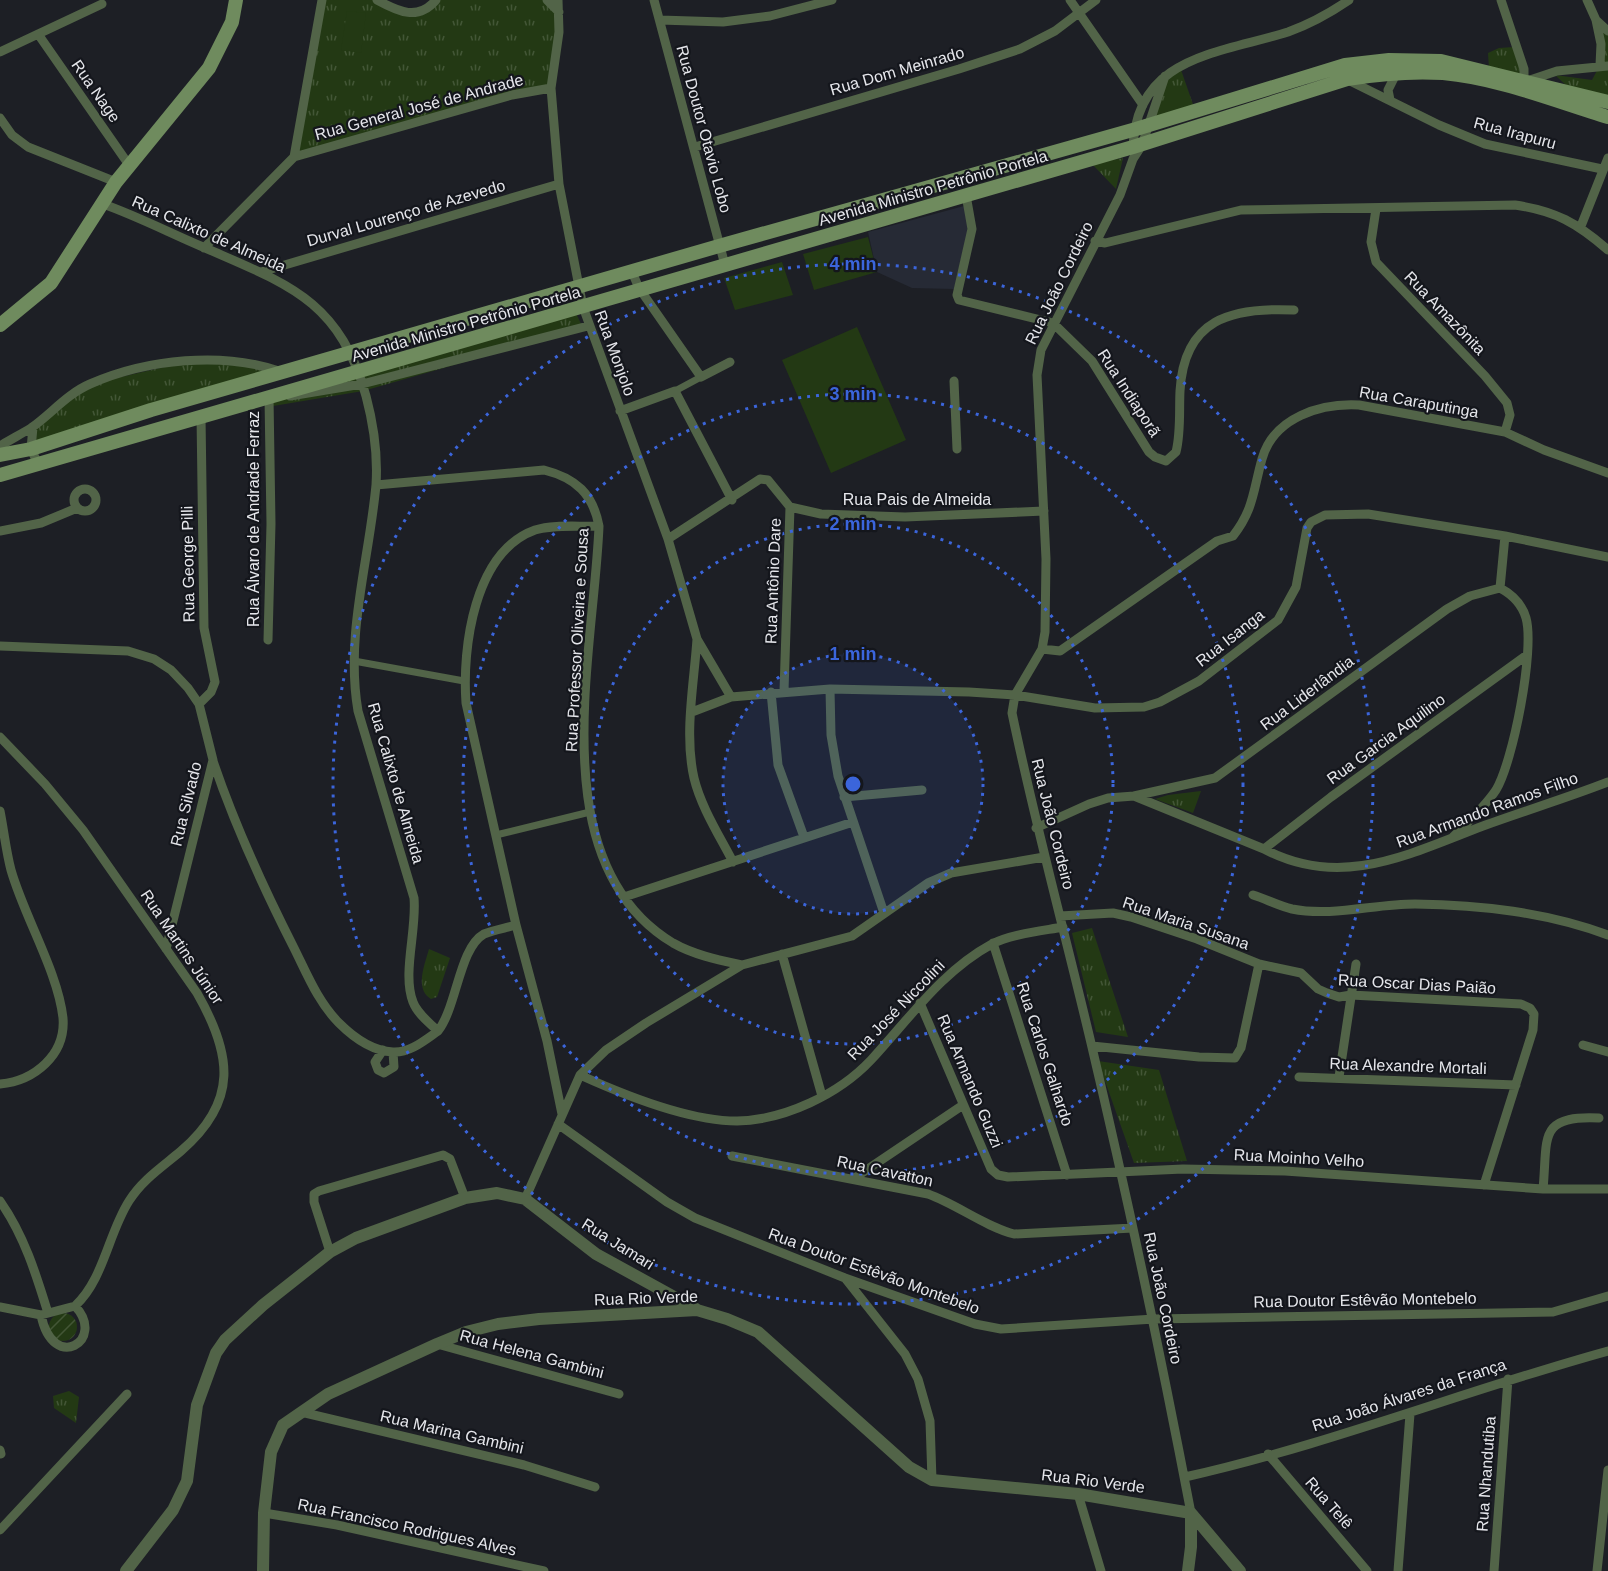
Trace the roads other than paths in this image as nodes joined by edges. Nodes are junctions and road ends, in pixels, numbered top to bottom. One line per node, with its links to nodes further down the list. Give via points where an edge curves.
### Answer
1 (236, 0): 39 (main road, via 232,22 209,68)
2 (322, 0): 37 (street)
3 (377, 0): 4 (street, via 404,13 416,14)
4 (436, 0)
5 (547, 0): 16 (street)
6 (558, 0): 16 (street, Rua Monjolo)
7 (654, 0): 18 (street, Rua Doutor Otavio Lobo)
8 (832, 0): 14 (street)
9 (1070, 0): 17 (street)
10 (1096, 0): 17 (street, Rua Dom Meinrado)
11 (1349, 0): 25 (street, Rua João Cordeiro, via 1290,31 1197,58)
12 (1501, 0): 27 (street)
13 (1587, 0): 19 (street)
14 (819, 2): 18 (street, via 770,16 723,22)
15 (102, 4): 21 (street)
16 (559, 12): 28 (street, Rua Monjolo)
17 (1079, 14): 31 (street); 35 (street, Rua Dom Meinrado, via 1020,49)
18 (660, 20): 35 (street, Rua Doutor Otavio Lobo)
19 (1596, 20): 20 (street); 23 (street)
20 (1608, 31)
21 (38, 34): 22 (street); 39 (street, Rua Nage)
22 (0, 52)
23 (1604, 65): 27 (street)
24 (1396, 74): 26 (main road, Avenida Ministro Petrônio Portela); 29 (street, via 1388,90); 32 (main road, Avenida Ministro Petrônio Portela, via 1467,77)
25 (1165, 76): 31 (street, Rua João Cordeiro, via 1151,89); 34 (street, Rua João Cordeiro)
26 (1347, 79): 29 (street, Rua Irapuru); 36 (main road, Avenida Ministro Petrônio Portela)
27 (1526, 80): 30 (main road, Avenida Ministro Petrônio Portela); 34 (main road, Avenida Ministro Petrônio Portela, via 1442,61 1389,60 1344,65)
28 (551, 88): 37 (street, Rua General José de Andrade, via 512,95); 42 (street, Rua Monjolo)
29 (1390, 100): 40 (street, Rua Irapuru, via 1485,144)
30 (1608, 102)
31 (1143, 105): 34 (street, Rua João Cordeiro)
32 (1608, 117)
33 (0, 118): 41 (street, via 12,135 28,147)
34 (1142, 127): 36 (street, Rua João Cordeiro); 48 (main road, Avenida Ministro Petrônio Portela)
35 (695, 147): 48 (street, Rua Doutor Otavio Lobo)
36 (1136, 150): 43 (main road, Avenida Ministro Petrônio Portela); 47 (street, Rua João Cordeiro, via 1120,195)
37 (294, 156): 49 (street)
38 (1608, 158): 40 (street)
39 (129, 165): 41 (main road)
40 (1602, 169): 46 (street)
41 (116, 182): 44 (main road)
42 (559, 184): 52 (street, Durval Lourenço de Azevedo); 54 (street, Rua Monjolo)
43 (966, 195): 51 (main road, Avenida Ministro Petrônio Portela); 58 (street, via 972,229 957,295 963,303)
44 (103, 204): 49 (street, Rua Calixto de Almeida); 59 (main road, via 51,283)
45 (1376, 209): 46 (street, via 1515,205 1539,208); 47 (street, via 1241,210 1105,243); 72 (street, Rua Amazônita, via 1371,242 1376,262 1507,403 1510,415)
46 (1581, 226): 50 (street)
47 (1095, 241): 58 (street, Rua João Cordeiro)
48 (719, 246): 51 (street, Rua Doutor Otavio Lobo); 53 (main road, Avenida Ministro Petrônio Portela)
49 (204, 248): 52 (street, Rua Calixto de Almeida)
50 (1608, 250)
51 (725, 265): 55 (main road, Avenida Ministro Petrônio Portela)
52 (261, 272): 61 (street, Rua Calixto de Almeida, via 318,309 345,339)
53 (632, 272): 54 (main road, Avenida Ministro Petrônio Portela); 55 (street)
54 (580, 287): 56 (street, Rua Monjolo); 61 (main road, Avenida Ministro Petrônio Portela)
55 (641, 290): 56 (main road, Avenida Ministro Petrônio Portela); 64 (street)
56 (583, 307): 60 (street, Rua Monjolo); 65 (main road, Avenida Ministro Petrônio Portela)
57 (1294, 310): 58 (street, Rua Indiaporã, via 1234,314 1198,335 1182,368 1176,452 1166,460 1149,452 1092,361)
58 (1053, 323): 84 (street, Rua João Cordeiro, via 1041,350 1037,375)
59 (0, 325)
60 (588, 326): 65 (street, Avenida Ministro Petrônio Portela); 69 (street, Rua Monjolo)
61 (350, 353): 63 (main road, Avenida Ministro Petrônio Portela); 65 (street, Rua Calixto de Almeida)
62 (730, 362): 64 (street)
63 (282, 372): 71 (street, via 248,363 191,361 161,365 90,384 63,400); 74 (main road, Avenida Ministro Petrônio Portela)
64 (701, 377): 67 (street)
65 (360, 378): 68 (main road, Avenida Ministro Petrônio Portela); 80 (street, Rua Calixto de Almeida, via 376,445)
66 (954, 381): 75 (street)
67 (675, 391): 69 (street); 81 (street)
68 (269, 397): 70 (main road, Avenida Ministro Petrônio Portela); 92 (street, Rua Álvaro de Andrade Ferraz)
69 (620, 411): 88 (street, Rua Monjolo)
70 (201, 416): 77 (main road, Avenida Ministro Petrônio Portela); 103 (street, Rua George Pilli, via 204,628 215,682)
71 (33, 427): 73 (street); 74 (street)
72 (1505, 432): 78 (street, Rua Caraputinga); 94 (street, Rua Caraputinga, via 1359,405 1337,404 1302,413 1283,428 1262,457 1252,507 1233,536 1217,541 1060,651)
73 (0, 446)
74 (31, 449): 76 (main road, Avenida Ministro Petrônio Portela); 77 (street)
75 (957, 449)
76 (0, 455)
77 (38, 464): 79 (main road, Avenida Ministro Petrônio Portela)
78 (1608, 473)
79 (0, 475)
80 (376, 485): 85 (street, Rua Professor Oliveira e Sousa, via 544,470 577,483 596,510); 96 (street, Rua Calixto de Almeida)
81 (732, 500): 82 (street, Rua Antônio Dare, via 760,479 768,480); 88 (street)
82 (790, 507): 84 (street, Rua Pais de Almeida, via 821,514 905,517); 99 (street, Rua Antônio Dare)
83 (77, 508): 86 (street, via 41,523)
84 (1044, 511): 94 (street, Rua João Cordeiro, via 1046,586)
85 (599, 526): 97 (street, via 536,530 505,551 481,590 469,632); 112 (street, Rua Professor Oliveira e Sousa, via 586,702 585,759)
86 (0, 531)
87 (1505, 536): 89 (street, Rua Isanga); 90 (street); 101 (street, Rua Isanga, via 1368,514 1325,515 1307,528 1296,587 1278,620 1199,681 1160,702 1119,709)
88 (668, 538): 91 (street, Rua Monjolo)
89 (1608, 557)
90 (1500, 588): 95 (street, via 1519,603 1526,619); 109 (street, Rua Liderlândia, via 1488,589 1446,609 1215,778)
91 (697, 639): 102 (street, Rua Monjolo); 104 (street)
92 (268, 640)
93 (0, 646): 103 (street, Rua Silvado, via 128,651 154,659 171,670)
94 (1042, 650): 101 (street, Rua João Cordeiro)
95 (1527, 655): 117 (street, via 1506,768 1490,798); 118 (street, Rua Garcia Aquilino)
96 (354, 661): 97 (street); 137 (street, Rua Calixto de Almeida, via 358,711 414,898 412,1001)
97 (464, 681): 115 (street, via 471,730)
98 (830, 689): 99 (street, Rua Isanga); 101 (street, Rua Isanga); 110 (street, via 834,755)
99 (784, 691): 100 (street, Rua Isanga)
100 (771, 692): 102 (street, Rua Isanga); 116 (street, via 778,765)
101 (1015, 695): 114 (street, Rua João Cordeiro, via 1012,713)
102 (731, 697): 104 (street, Rua Isanga)
103 (199, 704): 106 (street, Rua Silvado)
104 (692, 712): 120 (street, via 694,778)
105 (0, 737): 129 (street, Rua Martins Júnior, via 83,830)
106 (213, 760): 129 (street, Rua Silvado); 140 (street, via 241,838 321,1000 348,1031)
107 (1608, 782): 117 (street, Rua Armando Ramos Filho)
108 (922, 790): 110 (street)
109 (1134, 796): 114 (street, Rua Armando Ramos Filho, via 1089,804); 118 (street, Rua Armando Ramos Filho)
110 (844, 797): 113 (street)
111 (0, 811): 146 (street, via 11,870 63,1018 60,1040 45,1066 22,1079)
112 (590, 812): 115 (street); 122 (street, Rua Professor Oliveira e Sousa, via 605,866)
113 (853, 822): 116 (street); 123 (street)
114 (1036, 828): 119 (street, Rua João Cordeiro)
115 (496, 835): 125 (street)
116 (804, 837): 120 (street)
117 (1452, 838): 118 (street, Rua Armando Ramos Filho, via 1390,861 1343,867 1320,868 1284,860)
118 (1264, 849)
119 (1044, 857): 123 (street, via 951,873 928,883); 124 (street, Rua João Cordeiro)
120 (733, 862): 122 (street)
121 (1253, 895): 127 (street, via 1291,909 1323,911 1414,904 1536,914)
122 (624, 897): 133 (street, Rua Professor Oliveira e Sousa, via 643,920 675,944)
123 (884, 913): 130 (street, via 852,936)
124 (1060, 916): 126 (street, Rua João Cordeiro); 131 (street, Rua Maria Susana, via 1113,913 1197,939)
125 (516, 925): 137 (street, via 486,934 474,944 450,1012); 151 (street, via 547,1041)
126 (1063, 927): 128 (street, Rua José Niccolini); 139 (street, Rua João Cordeiro)
127 (1608, 935)
128 (993, 943): 136 (street, Rua José Niccolini, via 955,969); 155 (street, Rua Carlos Galhardo)
129 (166, 949): 168 (street, Rua Martins Júnior, via 213,1020 224,1049 224,1078 208,1123 130,1199 91,1286)
130 (782, 954): 133 (street); 148 (street)
131 (1259, 964): 134 (street, Rua Maria Susana); 139 (street, via 1241,1048 1235,1058)
132 (1356, 964): 135 (street)
133 (742, 965): 143 (street, via 606,1050)
134 (1301, 973): 135 (street, Rua Oscar Dias Paião, via 1327,993)
135 (1351, 995): 145 (street); 147 (street, Rua Oscar Dias Paião, via 1521,1004 1530,1008 1534,1014 1533,1030)
136 (920, 1003): 148 (street, Rua José Niccolini, via 858,1073); 149 (street, Rua Armando Guzzi)
137 (438, 1031): 141 (street, via 414,1047)
138 (1583, 1045): 142 (street)
139 (1092, 1046): 154 (street, Rua João Cordeiro)
140 (383, 1050): 141 (street); 141 (street, via 375,1062 384,1073 394,1067)
141 (393, 1052)
142 (1608, 1052)
143 (580, 1075): 148 (street, Rua José Niccolini, via 658,1106 736,1121 789,1112); 151 (street)
144 (1299, 1077): 145 (street, Rua Alexandre Mortali)
145 (1339, 1077): 147 (street, Rua Alexandre Mortali)
146 (0, 1084)
147 (1516, 1085): 157 (street)
148 (822, 1096)
149 (963, 1105): 153 (street, Rua Armando Guzzi); 156 (street)
150 (1599, 1118): 158 (street, via 1575,1117 1552,1127)
151 (560, 1119): 161 (street); 165 (street, Rua Doutor Estêvão Montebelo, via 658,1196 695,1218)
152 (732, 1156): 156 (street, Rua Cavatton)
153 (991, 1169): 155 (street, Rua Moinho Velho, via 1008,1177)
154 (1120, 1173): 155 (street, Rua Moinho Velho); 157 (street, Rua Moinho Velho, via 1183,1168 1285,1171); 163 (street, Rua João Cordeiro)
155 (1067, 1175)
156 (853, 1179): 163 (street, Rua Cavatton, via 928,1194 998,1230 1014,1234)
157 (1484, 1185): 158 (street, Rua Moinho Velho)
158 (1543, 1189): 159 (street, Rua Moinho Velho)
159 (1608, 1189)
160 (465, 1198): 161 (street, via 497,1193); 164 (street, via 356,1238); 164 (street, via 450,1159 443,1155 314,1193)
161 (525, 1199): 166 (street, Rua Jamari, via 596,1254)
162 (0, 1201): 171 (street, via 35,1269)
163 (1133, 1228): 173 (street, Rua João Cordeiro)
164 (330, 1252): 190 (street, via 263,1305 216,1353 197,1405 188,1481 173,1509)
165 (845, 1278): 173 (street, Rua Doutor Estêvão Montebelo, via 975,1324 1001,1329); 184 (street, via 905,1354 918,1379 930,1421)
166 (656, 1287): 170 (street, Rua Jamari); 172 (street, via 662,1299)
167 (1608, 1296): 173 (street, Rua Doutor Estêvão Montebelo, via 1553,1312)
168 (75, 1306): 171 (street); 171 (street, via 84,1317 86,1329 74,1347 52,1343 44,1328)
169 (0, 1307): 171 (street)
170 (697, 1310): 172 (street, Rua Rio Verde); 184 (street, Rua Rio Verde, via 759,1332 900,1459)
171 (45, 1314)
172 (639, 1314): 174 (street, Rua Rio Verde, via 498,1324)
173 (1154, 1319): 183 (street, Rua João Cordeiro)
174 (437, 1344): 178 (street, Rua Helena Gambini); 179 (street, Rua Rio Verde, via 328,1394)
175 (1608, 1351): 176 (street, Rua João Álvares da França)
176 (1508, 1379): 180 (street, Rua João Álvares da França); 198 (street, Rua Nhandutiba)
177 (127, 1394): 189 (street)
178 (620, 1394)
179 (301, 1412): 185 (street, Rua Marina Gambini, via 524,1465); 187 (street, Rua Rio Verde, via 283,1425 276,1437)
180 (1410, 1414): 181 (street, Rua João Álvares da França); 197 (street)
181 (1268, 1454): 183 (street, Rua João Álvares da França); 196 (street, Rua Telê)
182 (1608, 1470): 199 (street)
183 (1185, 1477): 188 (street, Rua João Cordeiro)
184 (932, 1480): 186 (street, Rua Rio Verde)
185 (595, 1487)
186 (1078, 1494): 188 (street, Rua Rio Verde); 193 (street)
187 (264, 1513): 191 (street, Rua Rio Verde); 192 (street, Rua Francisco Rodrigues Alves, via 337,1525)
188 (1191, 1513): 194 (street); 195 (street)
189 (0, 1530)
190 (126, 1571)
191 (263, 1571)
192 (544, 1571)
193 (1101, 1571)
194 (1188, 1571)
195 (1240, 1571)
196 (1368, 1571)
197 (1398, 1571)
198 (1494, 1571)
199 (1597, 1571)

